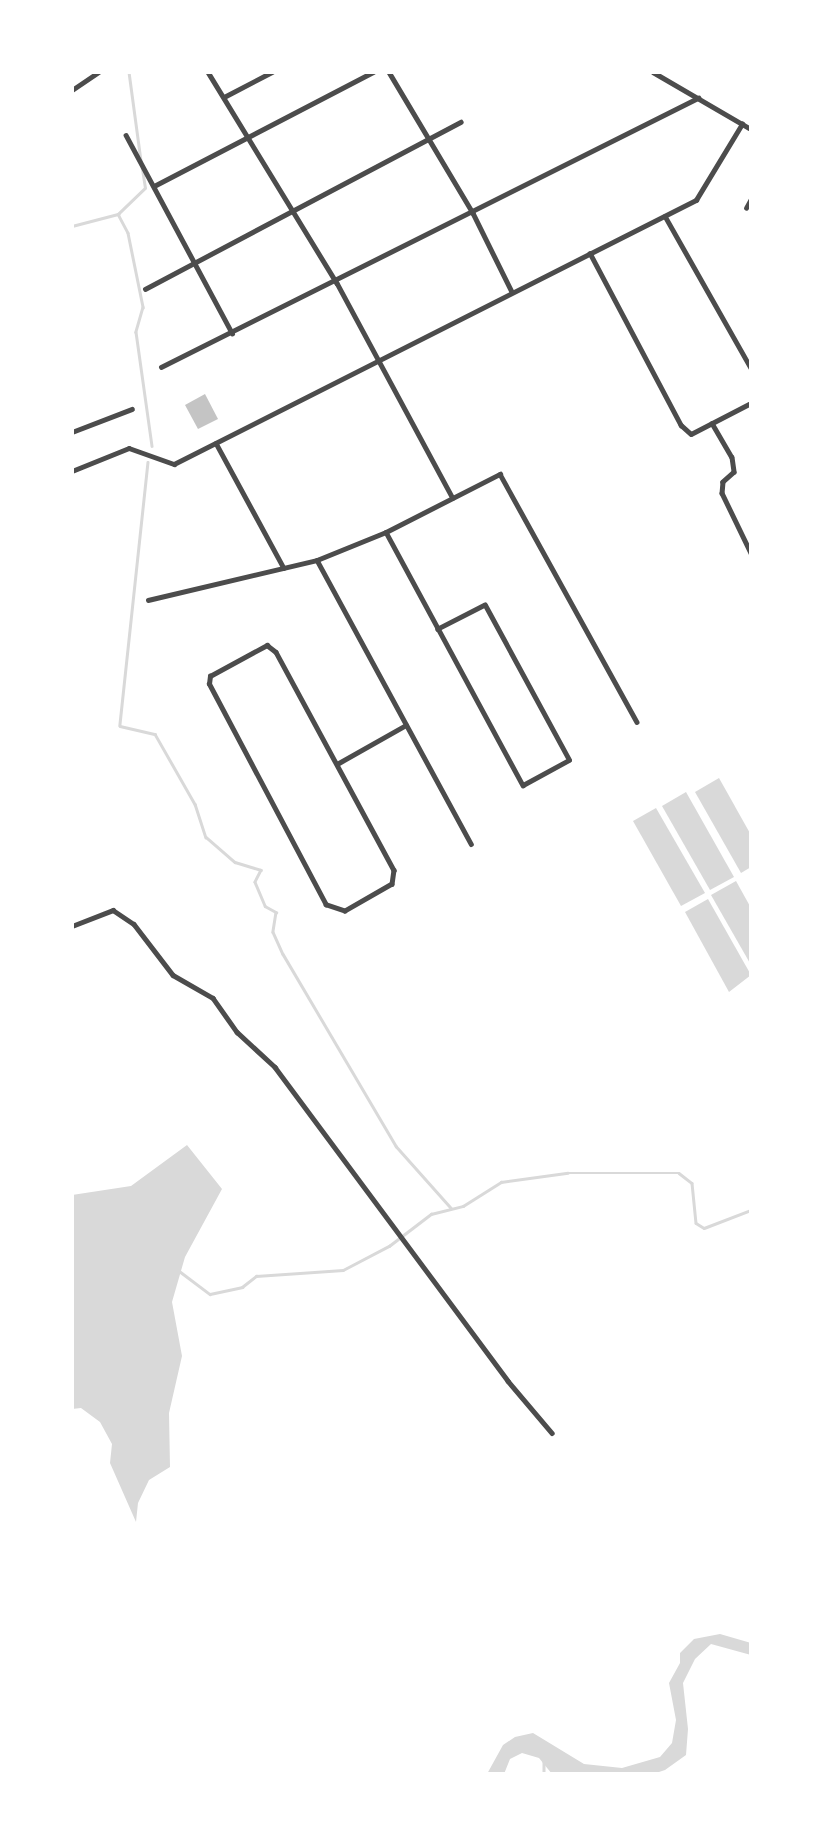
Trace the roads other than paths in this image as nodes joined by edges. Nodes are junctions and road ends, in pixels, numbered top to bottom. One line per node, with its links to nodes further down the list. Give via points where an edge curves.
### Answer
1 (99, 72): 7 (street)
2 (208, 72): 8 (street)
3 (272, 72): 8 (street)
4 (373, 72): 14 (street)
5 (389, 72): 15 (street)
6 (653, 72): 9 (street)
7 (72, 90)
8 (224, 97): 14 (street)
9 (698, 98): 11 (street); 20 (street)
10 (461, 122): 15 (street)
11 (742, 124): 12 (street); 21 (street, via 696,200)
12 (751, 129)
13 (126, 135): 16 (street)
14 (248, 137): 16 (street); 19 (street)
15 (429, 139): 19 (street); 20 (street)
16 (154, 186): 23 (street)
17 (751, 199): 18 (street)
18 (746, 208)
19 (293, 211): 23 (street); 24 (street)
20 (473, 213): 24 (street); 26 (street)
21 (665, 216): 22 (street); 30 (street)
22 (590, 253): 26 (street); 33 (street, via 673,411 691,434)
23 (195, 262): 25 (street); 27 (street)
24 (337, 283): 27 (street); 28 (street)
25 (145, 289)
26 (512, 292): 28 (street)
27 (232, 333): 29 (street)
28 (379, 359): 35 (street); 37 (street)
29 (161, 368)
30 (751, 368)
31 (751, 403): 33 (street)
32 (132, 409): 34 (street)
33 (712, 423): 39 (street, via 732,457 734,472 723,482 722,492)
34 (72, 432)
35 (216, 443): 36 (street, via 174,464 129,448); 42 (street)
36 (72, 471)
37 (453, 498): 38 (street); 45 (street, via 499,474)
38 (386, 532): 41 (street); 44 (street)
39 (748, 540): 40 (street)
40 (751, 553)
41 (317, 560): 42 (street); 46 (street)
42 (284, 568): 43 (street)
43 (148, 600)
44 (438, 629): 44 (street, via 523,785 569,760 485,605)
45 (637, 722)
46 (406, 725): 47 (street); 48 (street)
47 (337, 764): 47 (street, via 276,652 267,645 210,676 211,691 326,905 345,911 396,878)
48 (471, 844)
49 (72, 926): 50 (street, via 113,910 134,924 173,975 209,994 237,1032 275,1067 508,1381)
50 (552, 1433)

